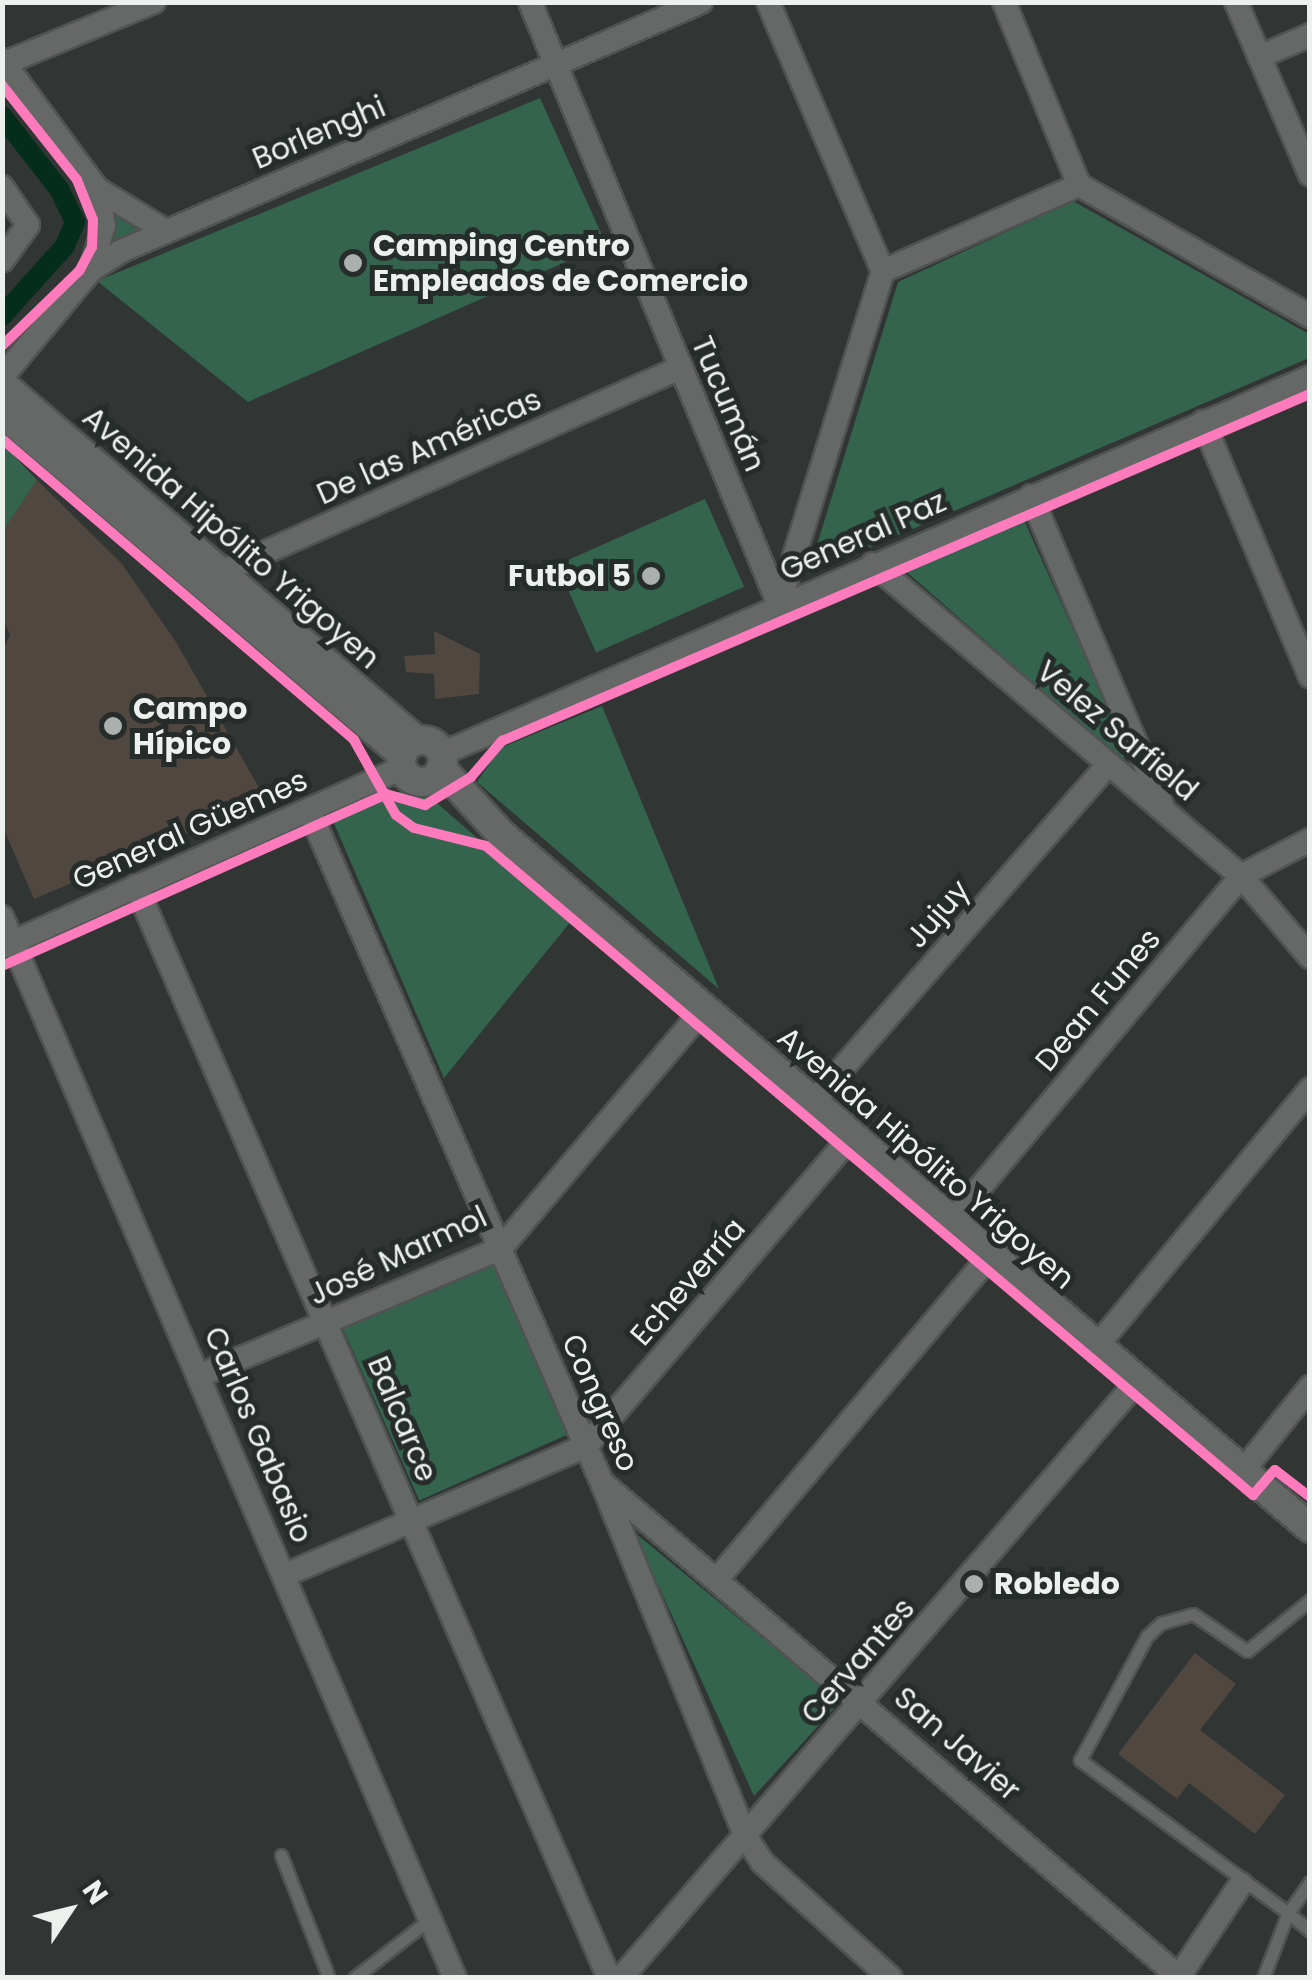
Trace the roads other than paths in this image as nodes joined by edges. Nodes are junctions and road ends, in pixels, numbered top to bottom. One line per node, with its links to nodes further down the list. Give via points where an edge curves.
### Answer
1 (154, 2): 9 (street)
2 (530, 2): 10 (street, Tucumán)
3 (701, 2): 10 (street, Borlenghi)
4 (768, 2): 18 (street)
5 (1004, 2): 12 (street)
6 (1236, 2): 8 (street)
7 (1310, 36): 8 (street)
8 (1260, 57): 11 (street)
9 (4, 62): 14 (street)
10 (557, 65): 15 (street, Borlenghi); 20 (street, Tucumán)
11 (1310, 175)
12 (1079, 185): 18 (street); 19 (street)
13 (2, 188): 16 (street, via 28,225)
14 (97, 189): 15 (street); 17 (street, via 104,225)
15 (166, 231): 17 (street, Borlenghi)
16 (2, 261)
17 (91, 270): 22 (street, Borlenghi)
18 (883, 271): 28 (street)
19 (1310, 316)
20 (680, 368): 27 (street, De las Américas); 28 (street, Tucumán)
21 (1310, 377): 24 (street, General Paz)
22 (2, 381): 27 (street, Avenida Hipólito Yrigoyen)
23 (2, 413): 27 (street, Avenida Hipólito Yrigoyen)
24 (1203, 422): 25 (street, General Paz); 29 (street)
25 (1031, 496): 26 (street, General Paz); 32 (street)
26 (873, 564): 28 (street, General Paz); 31 (street, Velez Sarfield)
27 (214, 580): 30 (street, Avenida Hipólito Yrigoyen)
28 (779, 605): 30 (street, General Paz)
29 (1310, 676)
30 (421, 761): 33 (street, General Güemes); 40 (street, Avenida Hipólito Yrigoyen, via 476,827 502,836)
31 (1108, 764): 32 (street, Velez Sarfield); 42 (street, Jujuy)
32 (1163, 808): 35 (street, Velez Sarfield)
33 (310, 810): 36 (street, General Güemes); 45 (street, Congreso)
34 (1310, 840): 35 (street, Dean Funes)
35 (1241, 876): 39 (street, Velez Sarfield); 44 (street, Dean Funes)
36 (136, 886): 38 (street, General Güemes); 47 (street, Balcarce)
37 (2, 917): 38 (street, Carlos Gabasio)
38 (8, 944): 49 (street, Carlos Gabasio)
39 (1310, 957)
40 (704, 1009): 42 (street, Avenida Hipólito Yrigoyen); 45 (street, José Marmol)
41 (1310, 1089): 48 (street)
42 (812, 1103): 43 (street, Avenida Hipólito Yrigoyen)
43 (852, 1136): 44 (street, Avenida Hipólito Yrigoyen); 52 (street, Echeverría)
44 (951, 1222): 46 (street, Avenida Hipólito Yrigoyen)
45 (500, 1249): 47 (street, José Marmol); 52 (street, Congreso)
46 (990, 1256): 48 (street, Avenida Hipólito Yrigoyen); 58 (street)
47 (328, 1322): 49 (street, José Marmol); 55 (street, Balcarce)
48 (1096, 1347): 50 (street, Avenida Hipólito Yrigoyen)
49 (201, 1375): 57 (street, Carlos Gabasio)
50 (1137, 1382): 53 (street, Avenida Hipólito Yrigoyen); 60 (street, Cervantes)
51 (1310, 1387): 53 (street)
52 (586, 1446): 54 (street, Congreso); 55 (street, Echeverría)
53 (1242, 1472): 56 (street, Avenida Hipólito Yrigoyen)
54 (602, 1483): 58 (street, San Javier); 61 (street, Congreso)
55 (414, 1522): 57 (street, Echeverría); 72 (street, Balcarce)
56 (1310, 1528)
57 (285, 1575): 66 (street, Carlos Gabasio)
58 (718, 1578): 60 (street, San Javier)
59 (1310, 1600): 64 (lane, via 1248,1652 1193,1614 1161,1623 1080,1760)
60 (862, 1702): 61 (street, Cervantes); 68 (street, San Javier)
61 (746, 1837): 73 (street, Cervantes); 74 (street, Congreso, via 762,1862)
62 (281, 1854): 69 (lane)
63 (1310, 1882): 65 (lane)
64 (1241, 1884): 65 (lane); 68 (street)
65 (1288, 1914): 67 (lane); 75 (lane)
66 (430, 1919): 70 (lane); 71 (street, Carlos Gabasio)
67 (1310, 1930)
68 (1178, 1977)
69 (329, 1978)
70 (354, 1978)
71 (455, 1978)
72 (609, 1978)
73 (621, 1978)
74 (891, 1978)
75 (1262, 1978)

